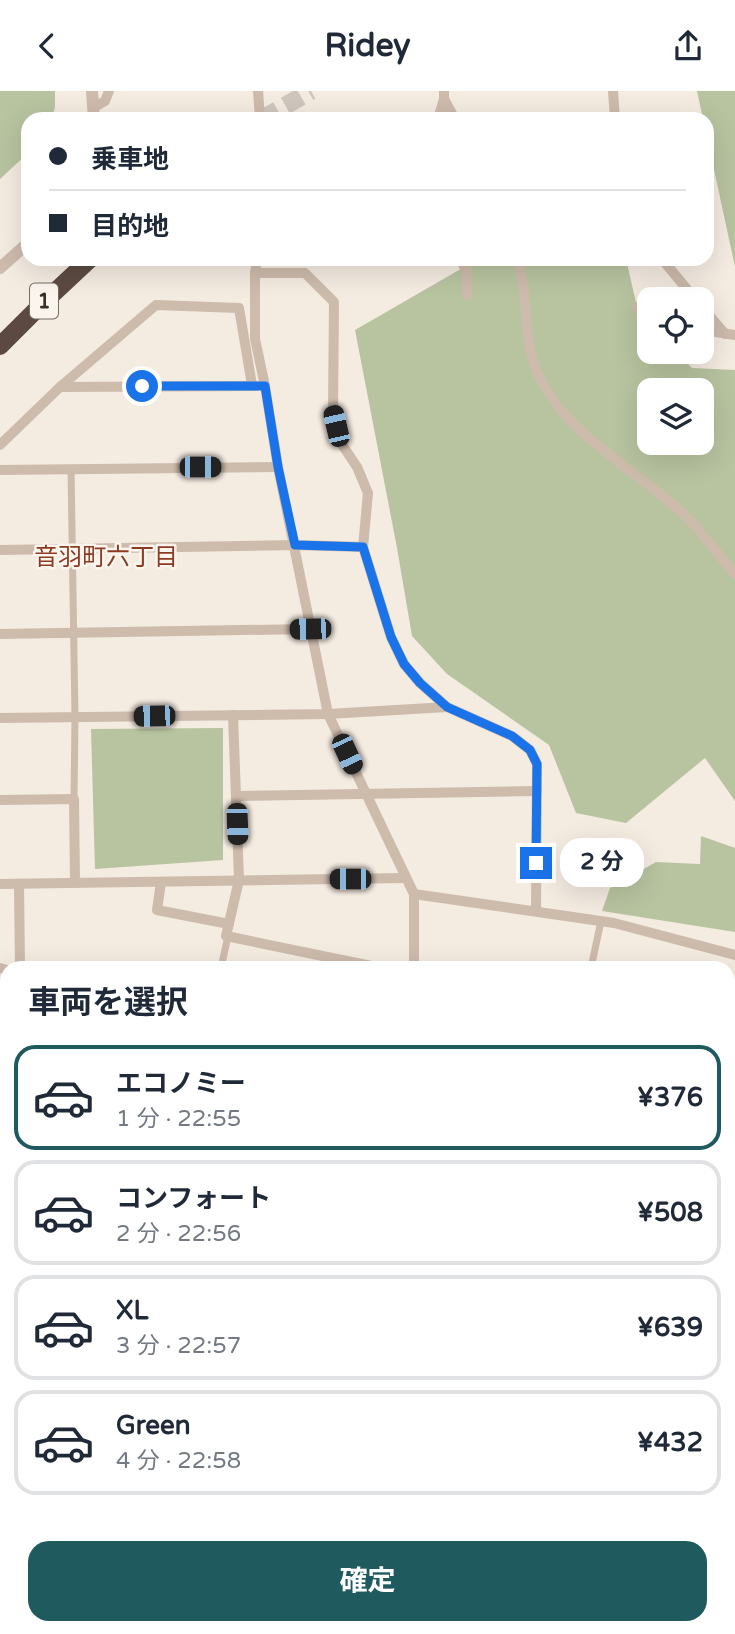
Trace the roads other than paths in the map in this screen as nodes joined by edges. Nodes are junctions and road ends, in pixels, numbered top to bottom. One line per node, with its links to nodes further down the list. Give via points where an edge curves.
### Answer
1 (92, 91): 6 (street)
2 (109, 91): 7 (street)
3 (258, 91): 8 (street)
4 (614, 91): 11 (street)
5 (444, 95): 9 (street); 10 (street)
6 (94, 112)
7 (95, 112)
8 (260, 112)
9 (440, 112)
10 (452, 112)
11 (615, 112)
12 (21, 249): 19 (street)
13 (72, 266): 24 (highway, 1)
14 (83, 266): 26 (highway, 1)
15 (256, 266): 20 (street)
16 (464, 266): 22 (street)
17 (519, 266): 38 (street, via 528,341 536,370 551,396 596,446 681,512)
18 (668, 266): 21 (street)
19 (0, 268)
20 (255, 273): 28 (street, via 255,339); 35 (street, via 305,273 334,302 333,412 339,440 369,492)
21 (685, 287)
22 (467, 295)
23 (714, 319): 25 (street)
24 (0, 333)
25 (730, 335)
26 (0, 345)
27 (252, 385): 28 (street); 29 (street); 29 (street, via 239,309 156,305)
28 (265, 386): 31 (street)
29 (60, 387): 30 (street)
30 (0, 445)
31 (278, 467): 32 (street); 34 (street)
32 (71, 469): 33 (street); 37 (street)
33 (0, 470)
34 (295, 545): 35 (street); 37 (street); 39 (street)
35 (363, 547): 42 (street, via 404,664)
36 (0, 550): 37 (street)
37 (72, 550): 40 (street)
38 (735, 574)
39 (310, 629): 40 (street); 43 (street)
40 (74, 633): 41 (street); 45 (street)
41 (0, 634)
42 (447, 707): 43 (street); 47 (street, via 512,736 530,750 537,764)
43 (328, 714): 44 (street); 48 (street)
44 (233, 715): 45 (street); 49 (street)
45 (75, 717): 46 (street); 50 (street)
46 (0, 718)
47 (537, 791): 48 (street); 59 (street)
48 (365, 794): 49 (street); 52 (street)
49 (236, 796): 53 (street)
50 (74, 799): 51 (street); 55 (street)
51 (0, 800)
52 (406, 878): 53 (street); 58 (street)
53 (239, 880): 54 (street); 61 (street)
54 (161, 882): 55 (street); 61 (street, via 157,910)
55 (75, 883): 57 (street)
56 (0, 884): 57 (street)
57 (19, 884): 64 (street)
58 (414, 894): 59 (street); 67 (street)
59 (536, 911): 60 (street)
60 (601, 921): 63 (street); 68 (street)
61 (229, 924): 62 (street)
62 (228, 936): 65 (street); 66 (street)
63 (735, 955)
64 (20, 961)
65 (223, 961)
66 (348, 961)
67 (414, 961)
68 (592, 961)

